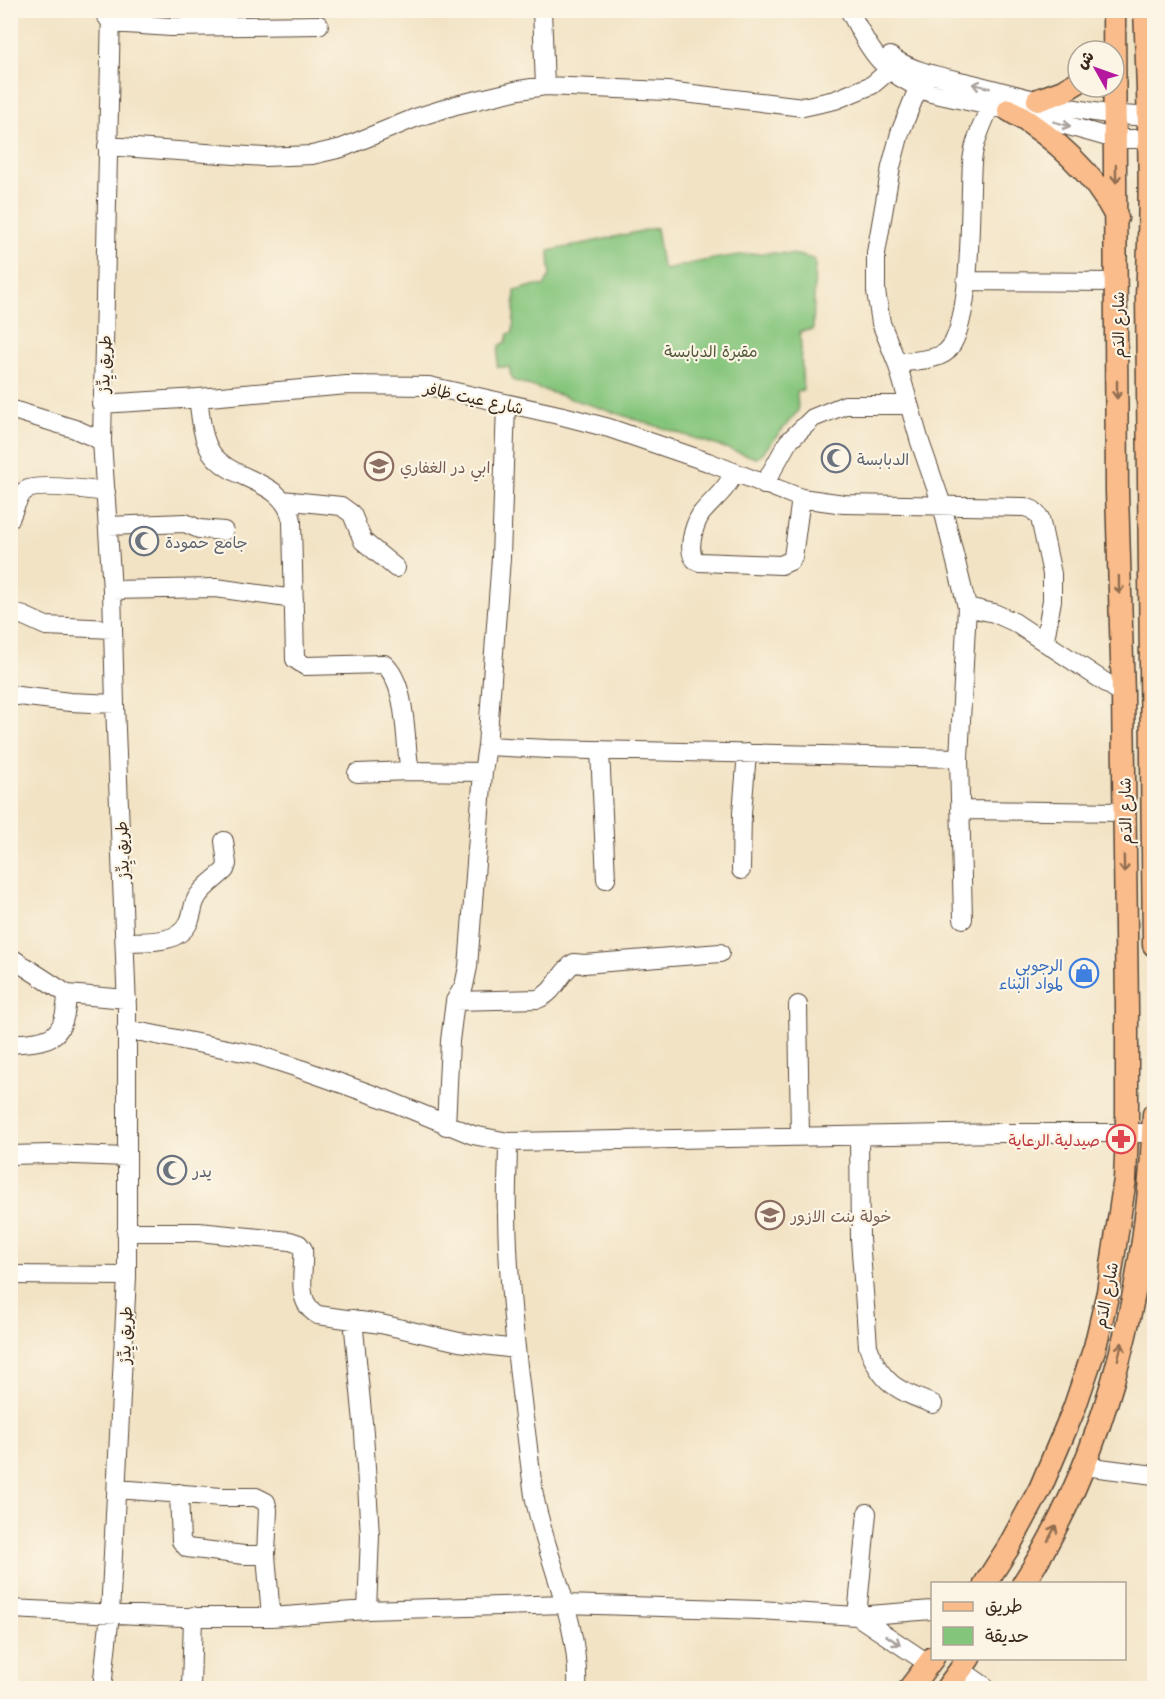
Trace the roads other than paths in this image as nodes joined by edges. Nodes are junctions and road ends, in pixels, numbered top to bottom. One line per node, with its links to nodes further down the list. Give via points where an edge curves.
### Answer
1 (542, 10): 10 (street)
2 (849, 10): 9 (street, via 865,41)
3 (1114, 10): 8 (main road, شارع الدَم)
4 (1147, 10): 7 (main road); 17 (main road, شارع الدَم)
5 (108, 15): 6 (street, via 171,27); 20 (street, طريق يِدِّرْ)
6 (319, 25)
7 (1155, 25)
8 (1111, 39)
9 (894, 67): 10 (street, via 872,86 803,107 667,91); 11 (street); 14 (street, one-way to 9)
10 (545, 86): 20 (street, via 456,105 342,148 312,155 264,157)
11 (918, 88): 15 (street); 25 (street, via 891,167 876,253 880,316)
12 (1066, 89): 14 (main road)
13 (1115, 99): 16 (main road, شارع الدَم)
14 (1038, 100): 16 (street)
15 (1000, 108): 18 (street, one-way to 18); 21 (main road, via 1029,122 1074,160); 23 (street, via 978,136 972,161)
16 (1116, 115): 17 (street); 18 (main road, شارع الدَم)
17 (1152, 116): 19 (main road, شارع الدَم)
18 (1115, 139): 19 (street); 21 (main road, شارع الدَم, one-way to 21)
19 (1152, 139): 22 (main road, شارع الدَم)
20 (107, 146): 27 (street, طريق يِدِّرْ)
21 (1117, 219): 24 (main road, شارع الدَم)
22 (1152, 233): 60 (main road, شارع الدَم, via 1147,296)
23 (966, 281): 24 (street); 25 (street, via 959,330 949,349 939,356)
24 (1117, 282): 48 (main road, شارع الدَم, one-way to 48, via 1117,504)
25 (897, 363): 29 (street)
26 (198, 398): 27 (street, شارع عيت ظافر); 28 (street, شارع عيت ظافر, via 347,385 407,384); 36 (street, via 204,436 212,453 227,466 271,489)
27 (101, 404): 31 (street, طريق يِدِّرْ)
28 (506, 404): 32 (street, شارع عيت ظافر, via 609,428); 51 (street, via 501,558)
29 (909, 405): 33 (street, via 845,405 813,418 788,442); 37 (street)
30 (10, 409): 31 (street)
31 (102, 441): 34 (street, طريق يِدِّرْ)
32 (734, 473): 33 (street, شارع عيت ظافر); 35 (street, via 697,522 694,560 781,565 790,561)
33 (764, 485): 35 (street, شارع عيت ظافر)
34 (106, 492): 38 (street, via 28,489); 39 (street, طريق يِدِّرْ)
35 (801, 498): 37 (street, شارع عيت ظافر, via 844,504)
36 (282, 500): 41 (street, via 341,506 352,514 363,541); 43 (street, via 292,521)
37 (942, 505): 44 (street); 47 (street, شارع عيت ظافر, via 1015,506 1037,513 1052,574 1052,600)
38 (10, 519)
39 (108, 526): 40 (street, via 185,523 199,529); 42 (street, طريق يِدِّرْ)
40 (224, 531)
41 (396, 568)
42 (112, 590): 43 (street, via 216,588); 46 (street, طريق يِدِّرْ)
43 (294, 599): 55 (street, via 294,655 301,664 384,664 395,676)
44 (967, 608): 47 (street, via 1003,617); 54 (street)
45 (10, 612): 46 (street, via 46,626)
46 (112, 629): 50 (street, طريق يِدِّرْ)
47 (1044, 640): 48 (street)
48 (1123, 694): 59 (main road, شارع الدَم)
49 (10, 695): 50 (street)
50 (115, 704): 65 (street, طريق يِدِّرْ)
51 (487, 746): 52 (street); 56 (street)
52 (600, 750): 53 (street); 63 (street)
53 (747, 753): 54 (street); 62 (street)
54 (959, 758): 58 (street)
55 (410, 771): 56 (street); 57 (street)
56 (483, 772): 71 (street, via 468,967 464,986)
57 (357, 773)
58 (960, 810): 59 (street); 64 (street)
59 (1124, 812): 78 (main road, شارع الدَم, one-way to 78)
60 (1154, 816): 66 (main road, شارع الدَم)
61 (224, 841): 65 (street, via 225,870 198,895 186,928 170,939)
62 (741, 870)
63 (606, 879)
64 (963, 920)
65 (125, 942): 70 (street, طريق يِدِّرْ)
66 (1155, 945)
67 (720, 953): 71 (street, via 574,963 546,996 538,999)
68 (10, 957): 69 (street)
69 (67, 994): 70 (street); 74 (street, via 61,1026 52,1038)
70 (127, 999): 73 (street, طريق يِدِّرْ)
71 (455, 1001): 76 (street)
72 (798, 1005): 79 (street)
73 (126, 1029): 76 (street, via 296,1066); 83 (street, طريق يِدِّرْ)
74 (10, 1044)
75 (1155, 1114): 77 (main road, شارع الدَم)
76 (447, 1126): 81 (street)
77 (1154, 1133): 78 (street); 90 (main road, شارع الدَم, one-way to 77, via 1112,1384 1130,1310 1151,1183)
78 (1127, 1134): 80 (street); 96 (main road, شارع الدَم, via 1125,1179 1108,1292 1095,1347 1040,1489)
79 (800, 1136): 80 (street); 81 (street)
80 (859, 1136): 89 (street, via 860,1239 868,1346 872,1360 889,1383)
81 (508, 1142): 88 (street, via 507,1214)
82 (10, 1155): 83 (street)
83 (126, 1157): 84 (street, طريق يِدِّرْ)
84 (126, 1232): 86 (street, طريق يِدِّرْ); 87 (street, via 198,1232 299,1244 303,1249 306,1306 318,1314)
85 (10, 1275): 86 (street)
86 (127, 1276): 92 (street, طريق يِدِّرْ)
87 (353, 1320): 88 (street, via 459,1342); 101 (street, via 370,1536)
88 (516, 1348): 98 (street, via 534,1493)
89 (933, 1404)
90 (1084, 1466): 91 (street); 97 (main road, شارع الدَم, one-way to 90)
91 (1155, 1475)
92 (117, 1489): 93 (street); 102 (street, طريق يِدِّرْ)
93 (179, 1493): 95 (street, via 181,1541 188,1548); 95 (street, via 264,1500 268,1505)
94 (867, 1513): 104 (street)
95 (266, 1555): 105 (street)
96 (986, 1582)
97 (1024, 1582)
98 (565, 1604): 101 (street); 104 (street); 110 (street, via 578,1664)
99 (10, 1609): 102 (street)
100 (931, 1610): 104 (street)
101 (367, 1611): 105 (street)
102 (110, 1614): 103 (street); 108 (street, طريق يِدِّرْ)
103 (193, 1616): 105 (street); 109 (street)
104 (857, 1616): 106 (street, one-way to 106)
105 (271, 1617)
106 (931, 1661): 111 (main road)
107 (965, 1664): 112 (main road); 113 (street)
108 (102, 1689)
109 (191, 1689)
110 (577, 1689)
111 (910, 1689)
112 (947, 1689)
113 (987, 1689)

